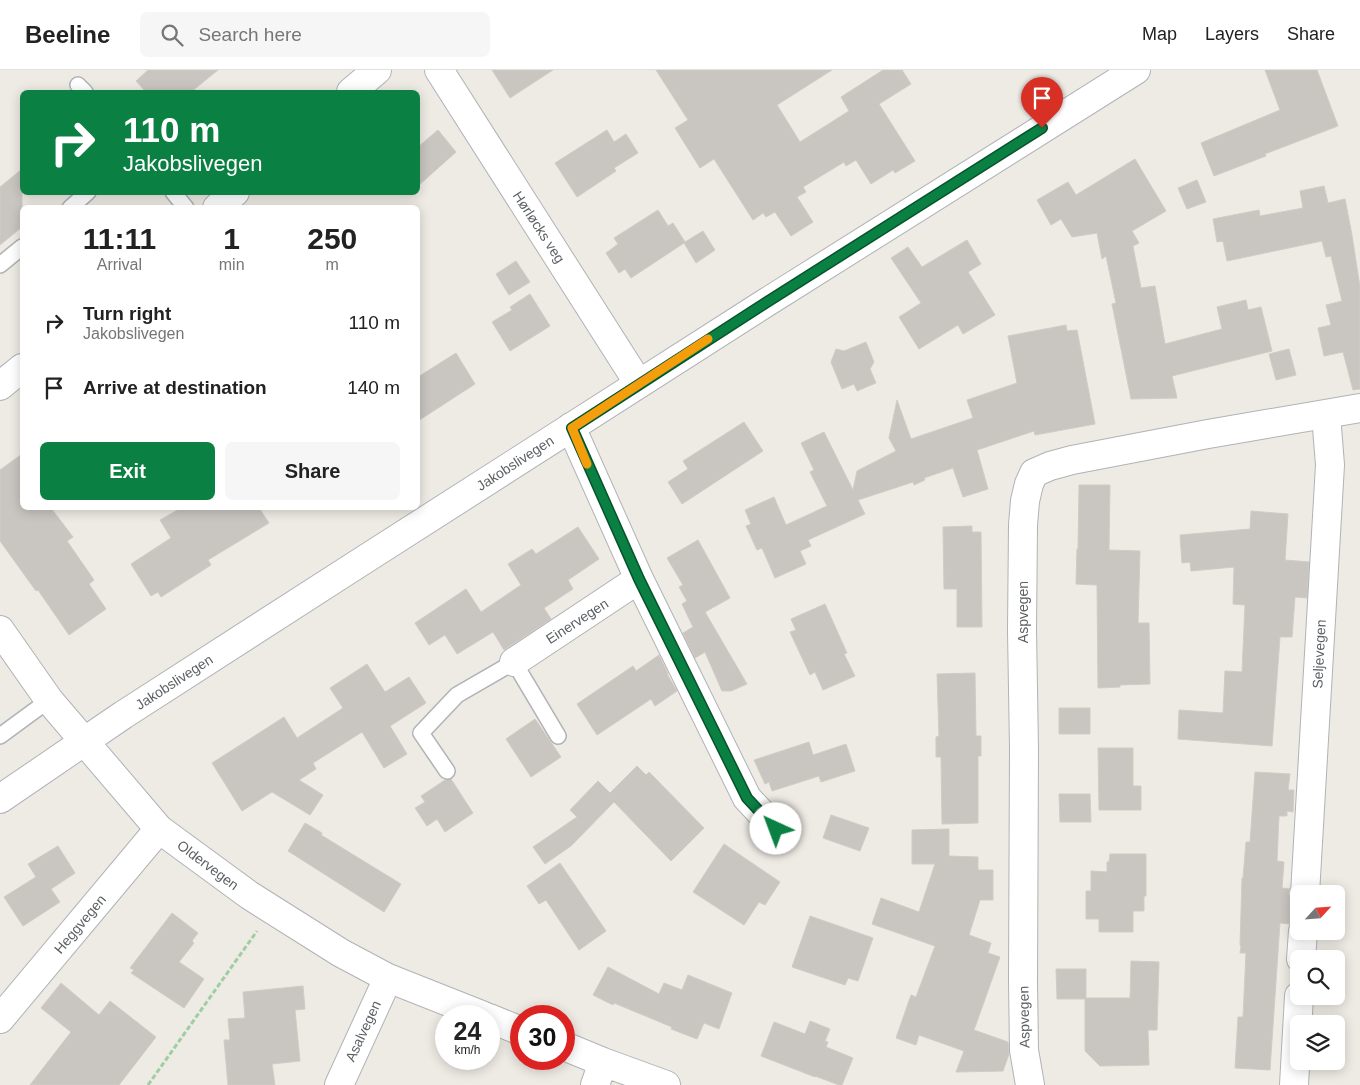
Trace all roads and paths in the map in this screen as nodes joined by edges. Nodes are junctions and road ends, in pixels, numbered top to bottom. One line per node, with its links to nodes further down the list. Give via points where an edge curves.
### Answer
1 (377, 70): 4 (street)
2 (439, 70): 14 (street, Hørløcks veg)
3 (1136, 70): 14 (street, Jakobslivegen)
4 (353, 90)
5 (85, 195): 8 (lane)
6 (175, 195): 9 (lane)
7 (232, 195): 10 (street)
8 (73, 205)
9 (184, 205)
10 (220, 205)
11 (20, 249): 12 (lane)
12 (0, 265)
13 (20, 370): 15 (street)
14 (638, 384): 18 (street, Jakobslivegen)
15 (0, 386)
16 (1360, 408): 17 (street, Aspvegen)
17 (1326, 415): 30 (street, Seljevegen, via 1330,465); 41 (street, Aspvegen, via 1072,460 1034,474 1029,484 1023,534 1022,630 1024,1050)
18 (572, 428): 19 (street); 25 (street, Jakobslivegen)
19 (639, 579): 21 (street, Einervegen); 29 (street, via 747,798)
20 (0, 630): 22 (street, Oldervegen)
21 (514, 662): 24 (lane); 26 (lane, Einervegen, via 456,695 421,733)
22 (49, 700): 23 (lane); 25 (street, Oldervegen)
23 (0, 736)
24 (558, 736)
25 (85, 741): 27 (street, Jakobslivegen); 28 (street, Oldervegen)
26 (447, 771)
27 (0, 799)
28 (159, 829): 32 (street, Oldervegen, via 249,895); 35 (street, Heggvegen)
29 (776, 829)
30 (1306, 885)
31 (261, 926): 38 (path)
32 (388, 978): 33 (street, Oldervegen); 39 (street, Asalvegen)
33 (456, 1005)
34 (1298, 1005): 42 (street)
35 (0, 1019)
36 (575, 1055): 37 (street)
37 (599, 1074): 40 (street)
38 (148, 1085)
39 (339, 1085)
40 (666, 1085)
41 (1030, 1085)
42 (1294, 1085)

